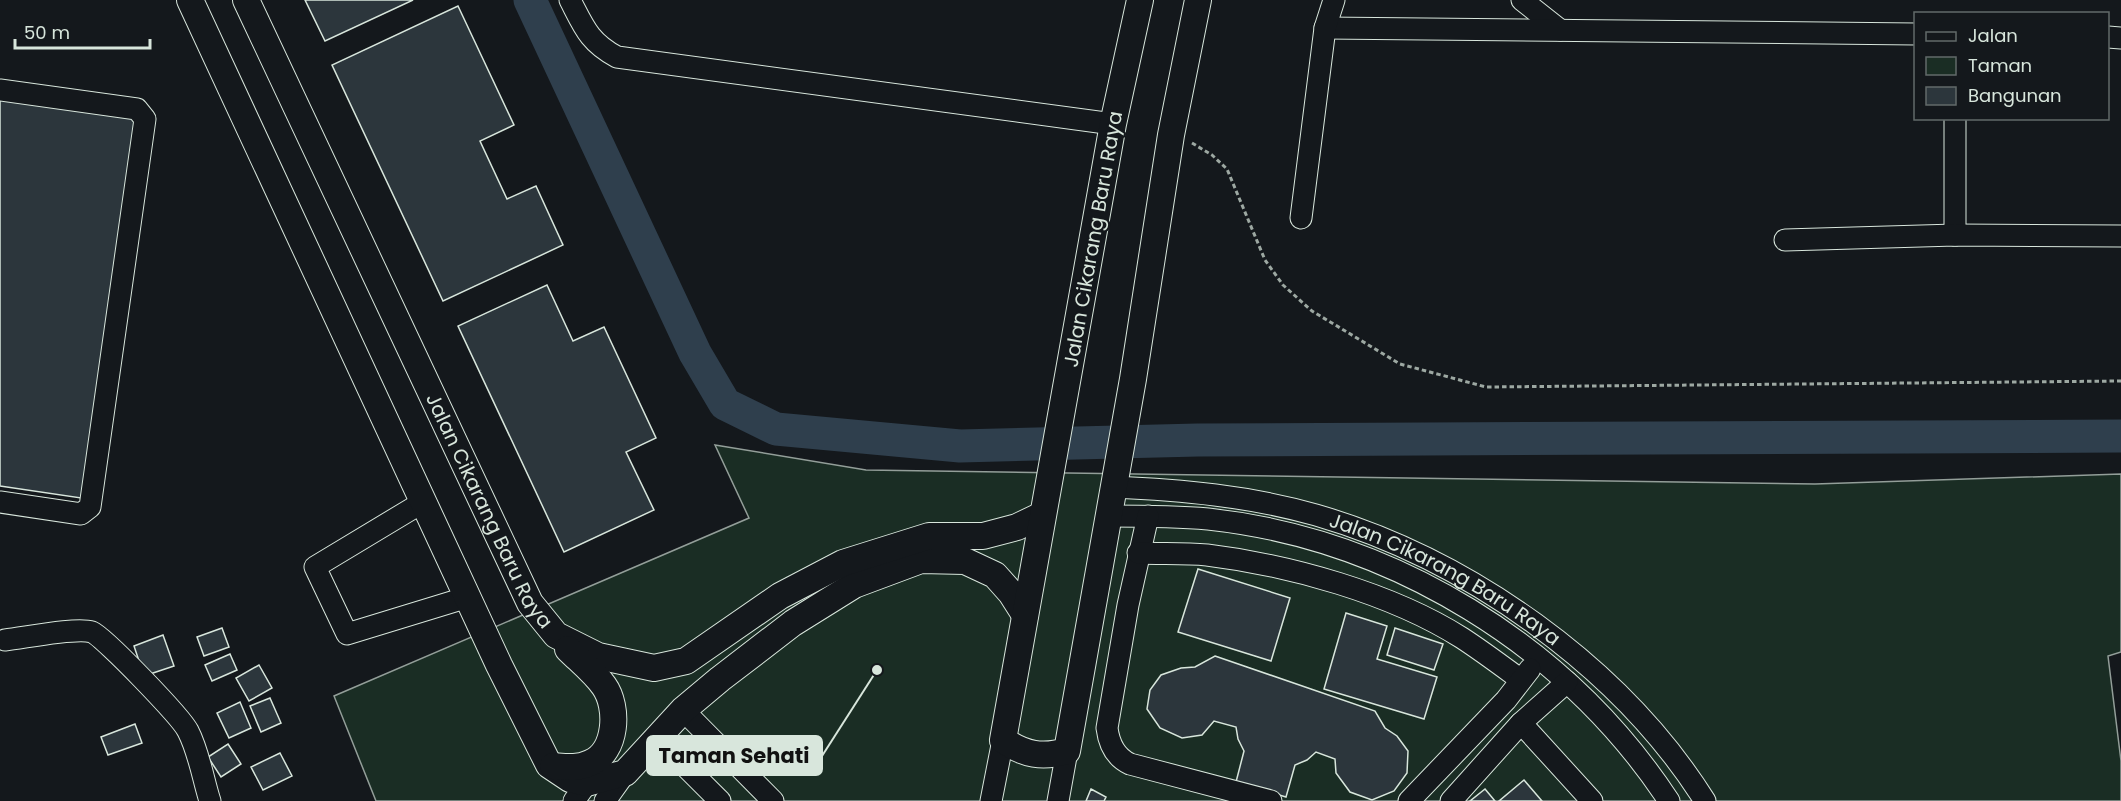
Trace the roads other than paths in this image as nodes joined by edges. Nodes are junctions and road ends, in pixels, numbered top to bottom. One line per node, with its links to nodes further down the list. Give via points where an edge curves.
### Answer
1 (190, 0): 20 (main road)
2 (246, 0): 27 (main road, Jalan Cikarang Baru Raya, via 530,603)
3 (570, 0): 13 (street, via 599,47 617,57)
4 (1140, 0): 13 (main road, Jalan Cikarang Baru Raya)
5 (1198, 0): 18 (main road, via 1171,135)
6 (1334, 0): 8 (street)
7 (1522, 0): 9 (street)
8 (1325, 28): 9 (street); 14 (street)
9 (1560, 30): 10 (street)
10 (1914, 34)
11 (0, 90): 19 (street, via 137,109 145,119 90,507 81,514)
12 (1956, 120): 15 (street)
13 (1113, 124): 21 (main road, Jalan Cikarang Baru Raya)
14 (1300, 218)
15 (1955, 235): 16 (street); 17 (street)
16 (2121, 236)
17 (1785, 240)
18 (1113, 487): 22 (main road); 49 (street, Jalan Cikarang Baru Raya, via 1193,492 1316,515 1381,538 1443,567 1502,601 1558,641 1610,687 1657,737)
19 (0, 502)
20 (423, 502): 25 (main road); 25 (street, via 315,567 347,634)
21 (1042, 515): 26 (main road, Jalan Cikarang Baru Raya); 27 (main road, Jalan Cikarang Baru Raya, via 983,536 929,536 843,563 780,596 686,661 654,668 621,663)
22 (1108, 516): 23 (street, Jalan Cikarang Baru Raya); 36 (main road)
23 (1148, 516): 24 (street); 29 (street, Jalan Cikarang Baru Raya, via 1208,519 1326,544 1437,591 1490,622)
24 (1138, 553): 30 (street, via 1206,555 1335,584 1402,608 1461,637); 44 (street, via 1107,728 1112,746 1120,759 1130,764)
25 (468, 597): 37 (main road)
26 (1025, 615): 32 (main road, via 995,575 965,561 921,560 854,585 793,623); 35 (main road, Jalan Cikarang Baru Raya)
27 (556, 636): 37 (main road, via 604,687 614,724 607,745 592,763 573,768)
28 (5, 640): 39 (street, via 92,632 106,642 189,731)
29 (1538, 657): 30 (street); 31 (street, Jalan Cikarang Baru Raya)
30 (1521, 680): 45 (street)
31 (1567, 682): 33 (street); 48 (street, Jalan Cikarang Baru Raya, via 1631,749)
32 (683, 710): 34 (main road); 41 (street)
33 (1521, 723): 46 (street); 47 (street)
34 (657, 738): 38 (main road, via 625,773); 40 (street)
35 (1003, 740): 36 (main road, via 1034,755 1051,756); 42 (street, Jalan Cikarang Baru Raya)
36 (1067, 751): 43 (street)
37 (549, 765): 38 (main road)
38 (589, 795)
39 (210, 801)
40 (720, 801)
41 (772, 801)
42 (991, 801)
43 (1058, 801)
44 (1271, 801)
45 (1409, 801)
46 (1451, 801)
47 (1592, 801)
48 (1669, 801)
49 (1705, 801)

